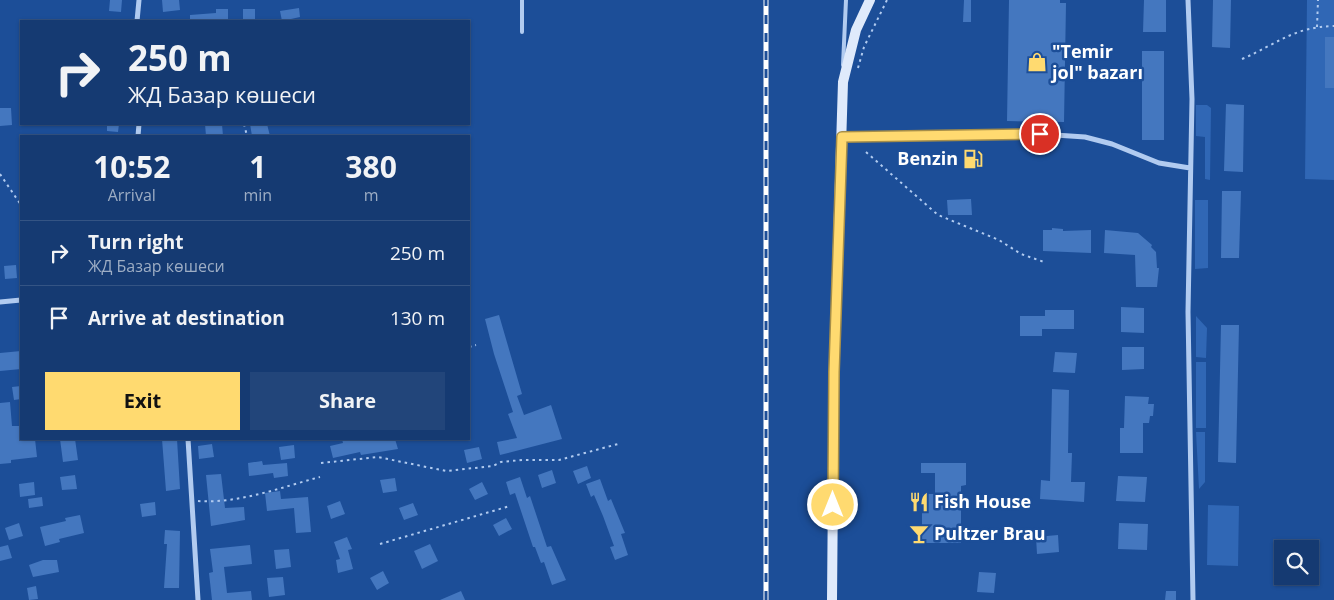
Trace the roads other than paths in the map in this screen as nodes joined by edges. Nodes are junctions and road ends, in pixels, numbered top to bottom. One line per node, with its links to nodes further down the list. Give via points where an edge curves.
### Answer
1 (139, 0): 6 (street)
2 (522, 0): 7 (lane)
3 (846, 0): 8 (lane)
4 (870, 0): 8 (main road, via 856,30)
5 (1188, 0): 10 (street, via 1192,99)
6 (137, 20)
7 (522, 32)
8 (843, 82): 9 (main road)
9 (842, 137): 10 (street, via 1040,134 1085,137 1158,163); 15 (main road, via 834,372)
10 (1190, 168): 16 (street, via 1188,318)
11 (20, 300): 12 (street)
12 (0, 302)
13 (188, 440): 14 (street)
14 (198, 600)
15 (832, 600)
16 (1193, 600)

